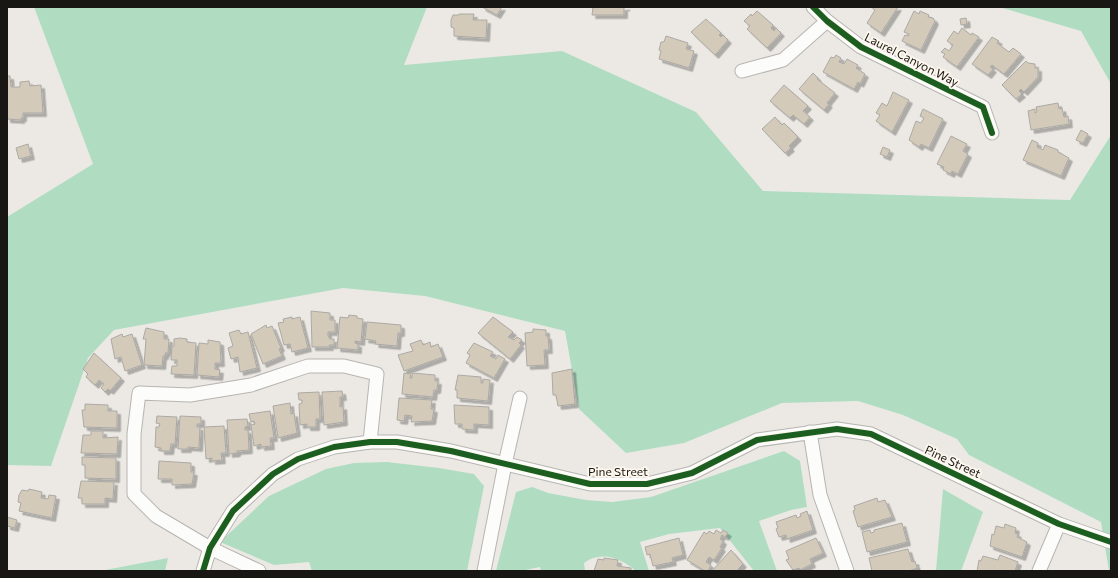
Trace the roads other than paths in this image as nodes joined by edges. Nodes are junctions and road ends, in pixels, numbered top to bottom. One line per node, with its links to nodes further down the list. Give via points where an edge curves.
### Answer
1 (814, 7): 2 (street, Laurel Canyon Way)
2 (827, 21): 3 (street, via 783,60); 4 (street, Laurel Canyon Way, via 861,47 983,106)
3 (742, 71)
4 (992, 133)
5 (520, 398): 8 (street)
6 (810, 432): 8 (street, Pine Street, via 758,440 692,473 647,484 590,484); 9 (street, Pine Street, via 837,429 871,434); 15 (street, via 820,495)
7 (370, 442): 8 (street, Pine Street, via 397,442 451,450); 11 (street, Pine Street, via 334,447 298,459 273,474 234,511); 11 (street, via 377,374 344,366 308,366 251,385 190,395 139,393 134,434 134,494 156,516)
8 (505, 464): 14 (street)
9 (1059, 524): 10 (street, Pine Street); 16 (street)
10 (1111, 542)
11 (210, 548): 12 (street, Pine Street); 13 (street)
12 (203, 571)
13 (259, 571)
14 (484, 571)
15 (847, 571)
16 (1039, 571)

